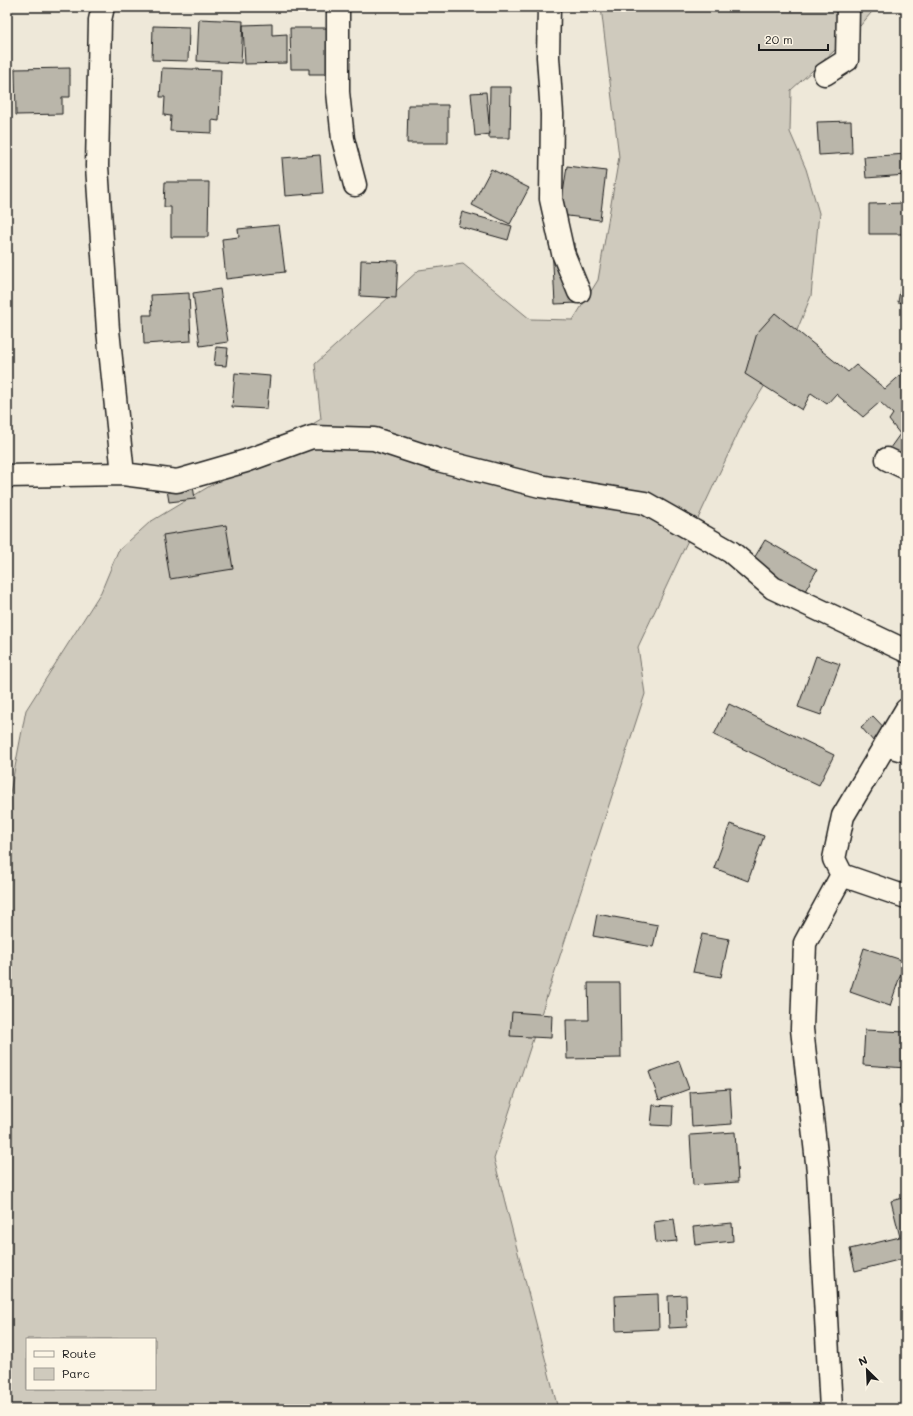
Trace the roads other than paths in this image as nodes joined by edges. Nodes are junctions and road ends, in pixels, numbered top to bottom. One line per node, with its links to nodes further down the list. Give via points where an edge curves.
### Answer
1 (103, 7): 10 (street, via 100,20 97,166 108,330)
2 (338, 7): 6 (street, via 338,92 343,139)
3 (549, 7): 7 (street, via 551,199 563,253)
4 (848, 7): 5 (street, via 847,60)
5 (825, 74)
6 (355, 185)
7 (579, 292)
8 (887, 458): 9 (street)
9 (906, 468)
10 (123, 474): 11 (street); 12 (street, via 177,481 246,461 312,437 374,439 438,460 540,486 645,503 731,552 773,588)
11 (7, 476)
12 (906, 651)
13 (906, 710): 14 (street)
14 (885, 745): 15 (street); 16 (street, via 843,816 834,859)
15 (906, 751)
16 (842, 875): 17 (street); 18 (street, via 805,943 802,1029 818,1171)
17 (906, 897)
18 (832, 1409)

